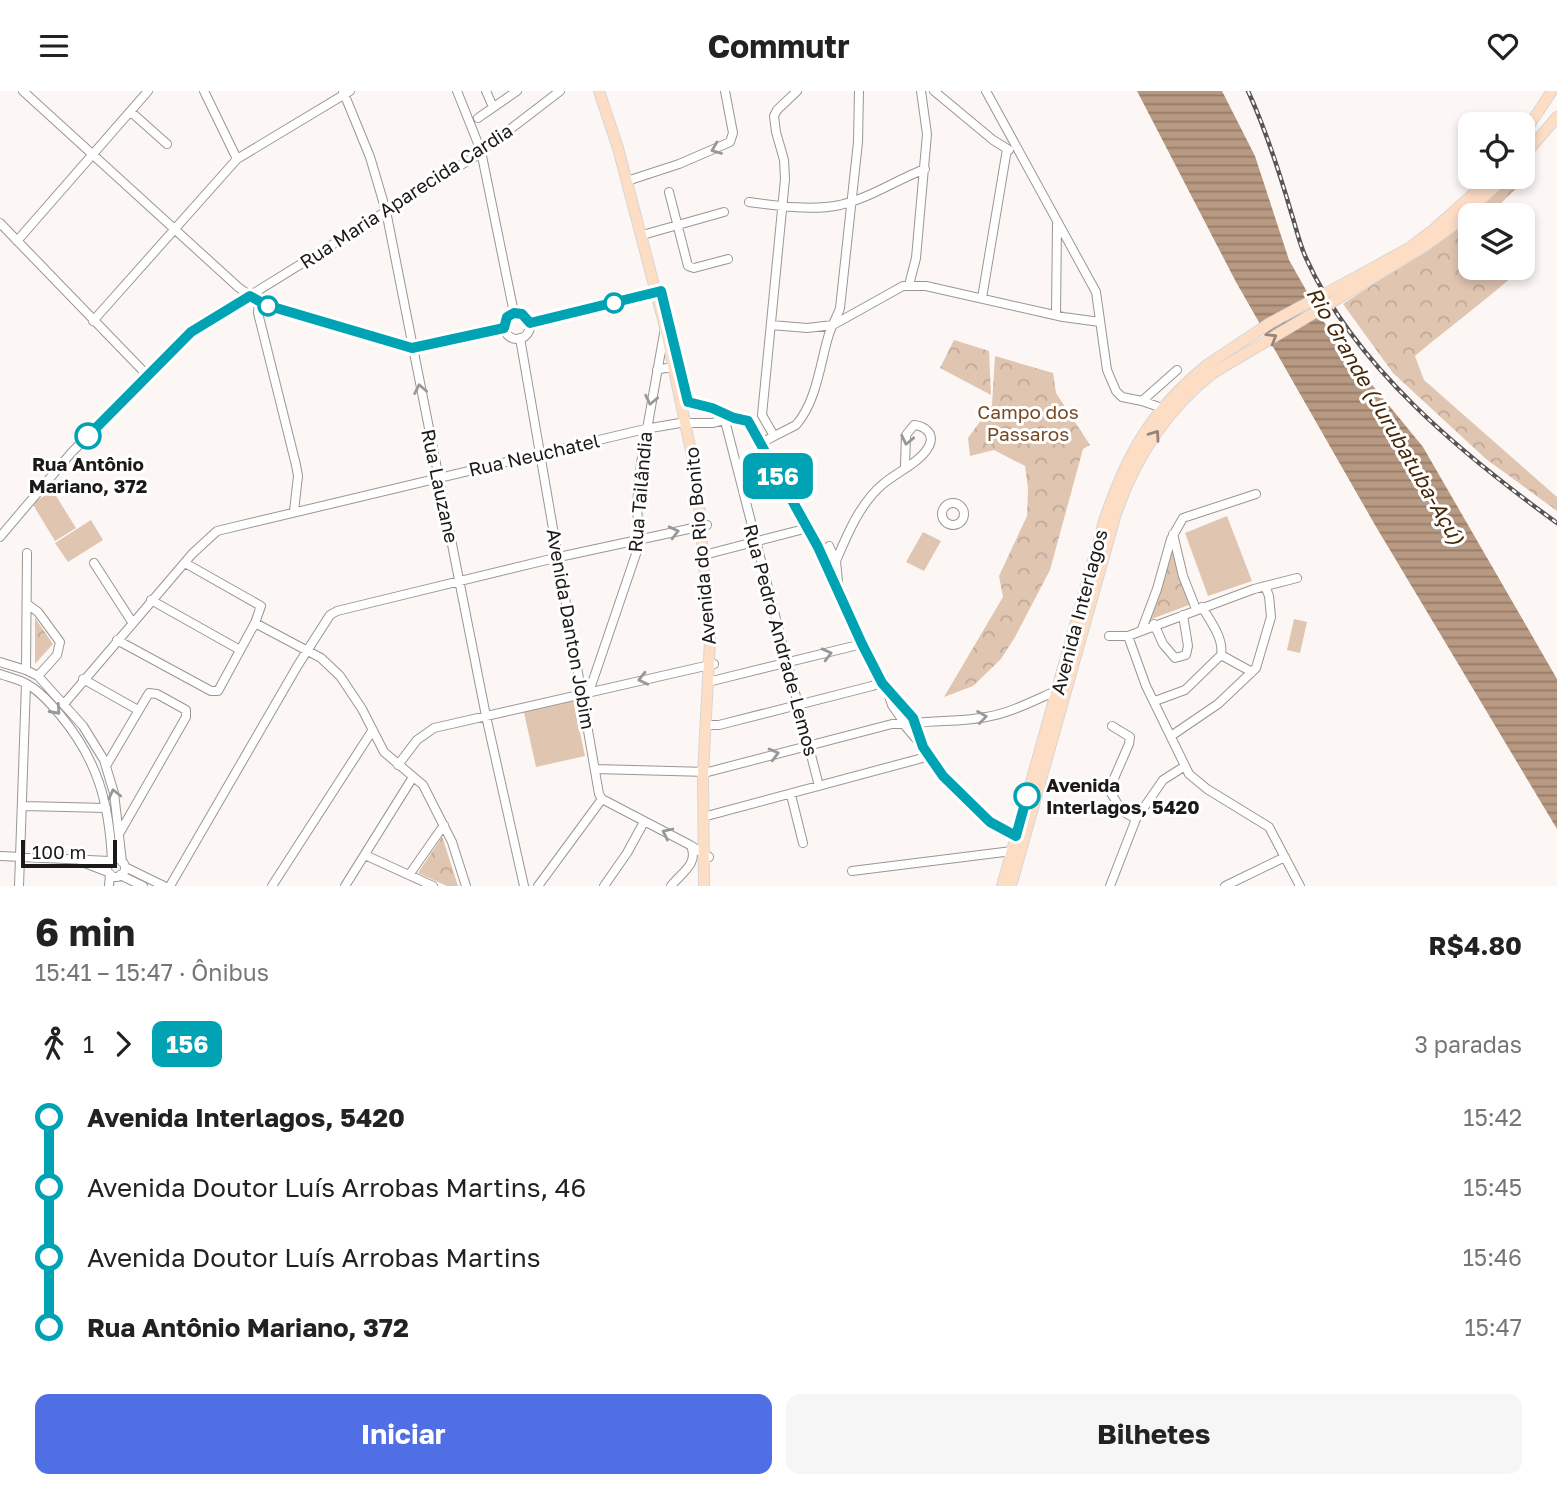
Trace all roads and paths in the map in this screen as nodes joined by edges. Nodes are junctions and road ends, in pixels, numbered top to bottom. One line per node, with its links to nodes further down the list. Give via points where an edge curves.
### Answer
1 (23, 91): 27 (street)
2 (148, 91): 18 (street)
3 (204, 91): 28 (street)
4 (457, 91): 25 (street)
5 (486, 91): 17 (street)
6 (517, 91): 17 (street)
7 (560, 91): 25 (street, Rua Maria Aparecida Cardia)
8 (725, 91): 30 (street, one-way to 30, via 733,133 730,142)
9 (797, 91): 36 (street, via 774,117 784,160)
10 (859, 91): 34 (street)
11 (920, 91): 29 (street, via 927,134)
12 (934, 91): 24 (street)
13 (986, 91): 26 (street)
14 (1552, 91): 19 (main road)
15 (346, 92): 28 (street); 37 (street, Rua Lauzane)
16 (603, 92): 30 (main road, Avenida do Rio Bonito)
17 (493, 107): 21 (street)
18 (131, 112): 23 (street); 27 (street)
19 (1535, 117)
20 (1557, 117): 22 (main road)
21 (478, 118)
22 (1535, 143)
23 (167, 144)
24 (1007, 149): 26 (street); 50 (street)
25 (481, 151): 37 (street, Rua Maria Aparecida Cardia); 52 (street)
26 (1022, 154): 39 (street)
27 (92, 156): 42 (street); 44 (street)
28 (237, 159): 42 (street)
29 (925, 169): 34 (street); 47 (street)
30 (629, 180): 43 (main road, Avenida do Rio Bonito); 48 (main road, Avenida do Rio Bonito)
31 (1479, 189): 46 (main road, via 1433,230)
32 (1492, 189): 46 (main road, via 1425,246)
33 (669, 192): 41 (street)
34 (852, 201): 36 (street, via 827,207); 58 (street, via 842,299)
35 (748, 202): 36 (street)
36 (782, 206): 57 (street)
37 (386, 211): 49 (street, Rua Maria Aparecida Cardia); 62 (street, Rua Lauzane)
38 (724, 212): 41 (street)
39 (1057, 222): 53 (street); 55 (street, via 1096,292)
40 (0, 223): 44 (street)
41 (677, 226): 43 (street); 45 (street, via 688,266)
42 (174, 230): 49 (street); 54 (street)
43 (646, 234): 48 (main road, Avenida do Rio Bonito)
44 (17, 241): 54 (street)
45 (728, 259)
46 (1363, 278): 63 (main road, bridge)
47 (909, 285): 50 (street); 58 (street)
48 (658, 292): 56 (street); 59 (main road, Avenida do Rio Bonito); 66 (main road, Avenida do Rio Bonito)
49 (250, 296): 51 (street); 67 (street, Rua Maria Aparecida Cardia, via 191,332)
50 (982, 298): 53 (street)
51 (259, 302): 62 (street); 82 (street, via 298,476)
52 (514, 313): 56 (street); 60 (street, via 507,317)
53 (1056, 315): 55 (street)
54 (93, 321): 67 (street)
55 (1100, 322): 68 (street, via 1107,370 1116,391)
56 (530, 323): 61 (street, via 529,331)
57 (771, 325): 58 (street); 71 (street)
58 (833, 325): 76 (street, via 800,420)
59 (665, 327): 64 (street, Rua Tailândia); 66 (main road, Avenida do Rio Bonito)
60 (504, 328): 61 (street, via 508,335); 62 (street)
61 (520, 338): 78 (street, Avenida Danton Jobim)
62 (412, 348): 80 (street, Rua Lauzane, one-way to 62)
63 (1210, 369): 70 (main road, Avenida Interlagos); 130 (main road, Avenida Interlagos, one-way to 63, via 1131,473 1171,412)
64 (657, 370): 66 (street, via 667,367); 75 (street, Rua Tailândia, one-way to 75)
65 (1177, 370): 68 (street)
66 (678, 372): 69 (main road, Avenida do Rio Bonito); 74 (main road, Avenida do Rio Bonito)
67 (147, 375): 84 (street, Rua Maria Aparecida Cardia)
68 (1142, 401): 70 (street)
69 (688, 402): 72 (street); 74 (main road, Avenida do Rio Bonito)
70 (1162, 408): 130 (main road, Avenida Interlagos, via 1124,464)
71 (762, 415): 73 (street); 76 (street)
72 (724, 417): 73 (street); 74 (street, Rua Neuchatel); 91 (street, Rua Pedro Andrade Lemos)
73 (748, 421): 77 (street)
74 (690, 424): 75 (street, Rua Neuchatel); 85 (main road, Avenida do Rio Bonito, via 701,460)
75 (645, 429): 78 (street, Rua Neuchatel); 90 (street, Rua Tailândia, via 637,504)
76 (774, 436): 77 (street)
77 (760, 444): 86 (street)
78 (540, 453): 80 (street, Rua Neuchatel); 96 (street, Avenida Danton Jobim)
79 (905, 466): 79 (street, one-way to 79, via 918,460 931,441 922,425 914,425 906,435); 89 (street, via 876,490)
80 (438, 478): 82 (street, Rua Neuchatel); 101 (street, Rua Lauzane)
81 (1256, 493): 87 (street, via 1189,515)
82 (294, 511): 99 (street, Rua Neuchatel, via 217,531)
83 (0, 517): 84 (street)
84 (8, 524): 88 (street, Rua Maria Aparecida Cardia)
85 (704, 526): 90 (street, one-way to 85); 95 (main road, Avenida do Rio Bonito)
86 (808, 528): 91 (street); 93 (street)
87 (1173, 534): 106 (street, via 1183,576); 111 (street)
88 (0, 537)
89 (845, 537): 92 (street); 97 (street)
90 (639, 540): 96 (street); 131 (street, Rua Tailândia)
91 (756, 542): 95 (street); 121 (street, Rua Pedro Andrade Lemos)
92 (829, 546): 93 (street); 97 (street)
93 (820, 551): 103 (street)
94 (27, 553): 105 (street)
95 (707, 555): 120 (main road, Avenida do Rio Bonito, via 714,603)
96 (559, 557): 101 (street); 131 (street, Avenida Danton Jobim)
97 (836, 562): 103 (street)
98 (94, 563): 108 (street)
99 (185, 563): 104 (street, Rua Neuchatel); 109 (street, via 258,603 262,610)
100 (1297, 579): 102 (street)
101 (460, 582): 117 (street, via 337,611 324,622); 136 (street, Rua Lauzane)
102 (1265, 586): 106 (street); 123 (street, via 1271,617)
103 (839, 595): 115 (street)
104 (152, 600): 108 (street, Rua Neuchatel); 116 (street)
105 (27, 604): 122 (street); 125 (street, via 60,642 57,656)
106 (1199, 608): 107 (street); 118 (street, via 1218,635)
107 (1183, 615): 110 (street); 110 (street, via 1188,646 1183,657 1175,658)
108 (132, 622): 114 (street, Rua Neuchatel)
109 (256, 623): 116 (street); 117 (street)
110 (1154, 624): 111 (street)
111 (1142, 629): 113 (street)
112 (1109, 636): 113 (street)
113 (1128, 636): 132 (street)
114 (117, 640): 116 (street, via 216,692); 126 (street, Rua Neuchatel)
115 (862, 644): 121 (street, one-way to 115); 128 (street)
116 (240, 650)
117 (308, 650): 140 (street, via 340,676); 184 (street)
118 (1221, 655): 123 (street); 132 (street, via 1185,690)
119 (0, 662): 122 (street)
120 (712, 664): 127 (main road, Avenida do Rio Bonito); 131 (street, one-way to 131)
121 (788, 664): 127 (street); 134 (street, Rua Pedro Andrade Lemos)
122 (26, 670): 125 (street)
123 (1252, 673): 141 (street, via 1219,704)
124 (0, 674): 129 (street)
125 (38, 676): 133 (street)
126 (83, 679): 133 (street, Rua Neuchatel); 135 (street)
127 (711, 682): 138 (main road, Avenida do Rio Bonito)
128 (884, 683): 134 (street); 137 (street, via 892,705)
129 (26, 684): 153 (street); 154 (street, one-way to 154, via 53,706 75,733 99,776)
130 (1063, 688): 137 (street, one-way to 130, via 1007,713); 160 (main road, Avenida Interlagos); 195 (main road, Avenida Interlagos)
131 (585, 693): 136 (street); 147 (street, Avenida Danton Jobim)
132 (1155, 701): 141 (street)
133 (64, 704): 145 (street)
134 (799, 704): 138 (street); 142 (street, Rua Pedro Andrade Lemos)
135 (138, 710): 145 (street); 159 (street, via 153,693 183,707 186,713)
136 (486, 716): 144 (street, via 434,728 417,740); 189 (street, Rua Lauzane)
137 (908, 723): 142 (street); 143 (street)
138 (708, 726): 148 (main road, Avenida do Rio Bonito)
139 (1112, 726): 156 (street, via 1130,737 1111,793 1122,811)
140 (372, 731): 144 (street); 185 (street)
141 (1171, 736): 146 (street)
142 (810, 745): 148 (street, one-way to 142); 150 (street, Rua Pedro Andrade Lemos)
143 (930, 756): 150 (street); 160 (street, via 943,776 990,822)
144 (398, 765): 149 (street)
145 (106, 766): 159 (street, one-way to 145)
146 (1185, 766): 156 (street, via 1163,781); 169 (street, via 1196,781 1266,824)
147 (595, 769): 148 (street); 152 (street, Avenida Danton Jobim)
148 (706, 772): 155 (main road, Avenida do Rio Bonito)
149 (413, 777): 158 (street, via 423,785); 165 (street)
150 (819, 786): 151 (street)
151 (791, 795): 155 (street); 162 (street)
152 (602, 799): 157 (street); 190 (street)
153 (24, 806): 154 (street); 168 (street)
154 (106, 809): 161 (street)
155 (706, 817): 167 (main road, Avenida do Rio Bonito)
156 (1136, 819): 196 (street)
157 (644, 822): 163 (street, one-way to 157); 191 (street)
158 (444, 825): 178 (street); 188 (street)
159 (119, 834): 174 (street)
160 (1016, 836): 164 (main road, Avenida Interlagos)
161 (110, 838): 171 (street, via 105,853); 172 (street)
162 (803, 843)
163 (691, 845): 167 (street); 173 (street, via 694,856)
164 (1012, 851): 176 (street); 194 (main road, Avenida Interlagos)
165 (365, 855): 178 (street); 186 (street)
166 (0, 856): 168 (street)
167 (706, 856): 175 (main road, Avenida do Rio Bonito)
168 (20, 857): 170 (street); 179 (street)
169 (1285, 857): 197 (street); 198 (street)
170 (73, 860): 171 (street); 177 (street)
171 (96, 860): 172 (street)
172 (111, 861): 174 (street); 177 (street)
173 (690, 866): 175 (street); 192 (street)
174 (122, 870): 177 (street); 181 (street); 182 (street); 183 (street)
175 (706, 870): 193 (main road, Avenida do Rio Bonito)
176 (852, 871)
177 (109, 873): 180 (street)
178 (409, 875): 187 (street)
179 (19, 886)
180 (109, 886)
181 (119, 886)
182 (143, 886)
183 (164, 886)
184 (170, 886)
185 (272, 886)
186 (345, 886)
187 (433, 886)
188 (466, 886)
189 (524, 886)
190 (538, 886)
191 (604, 886)
192 (671, 886)
193 (707, 886)
194 (1002, 886)
195 (1012, 886)
196 (1110, 886)
197 (1225, 886)
198 (1300, 886)

